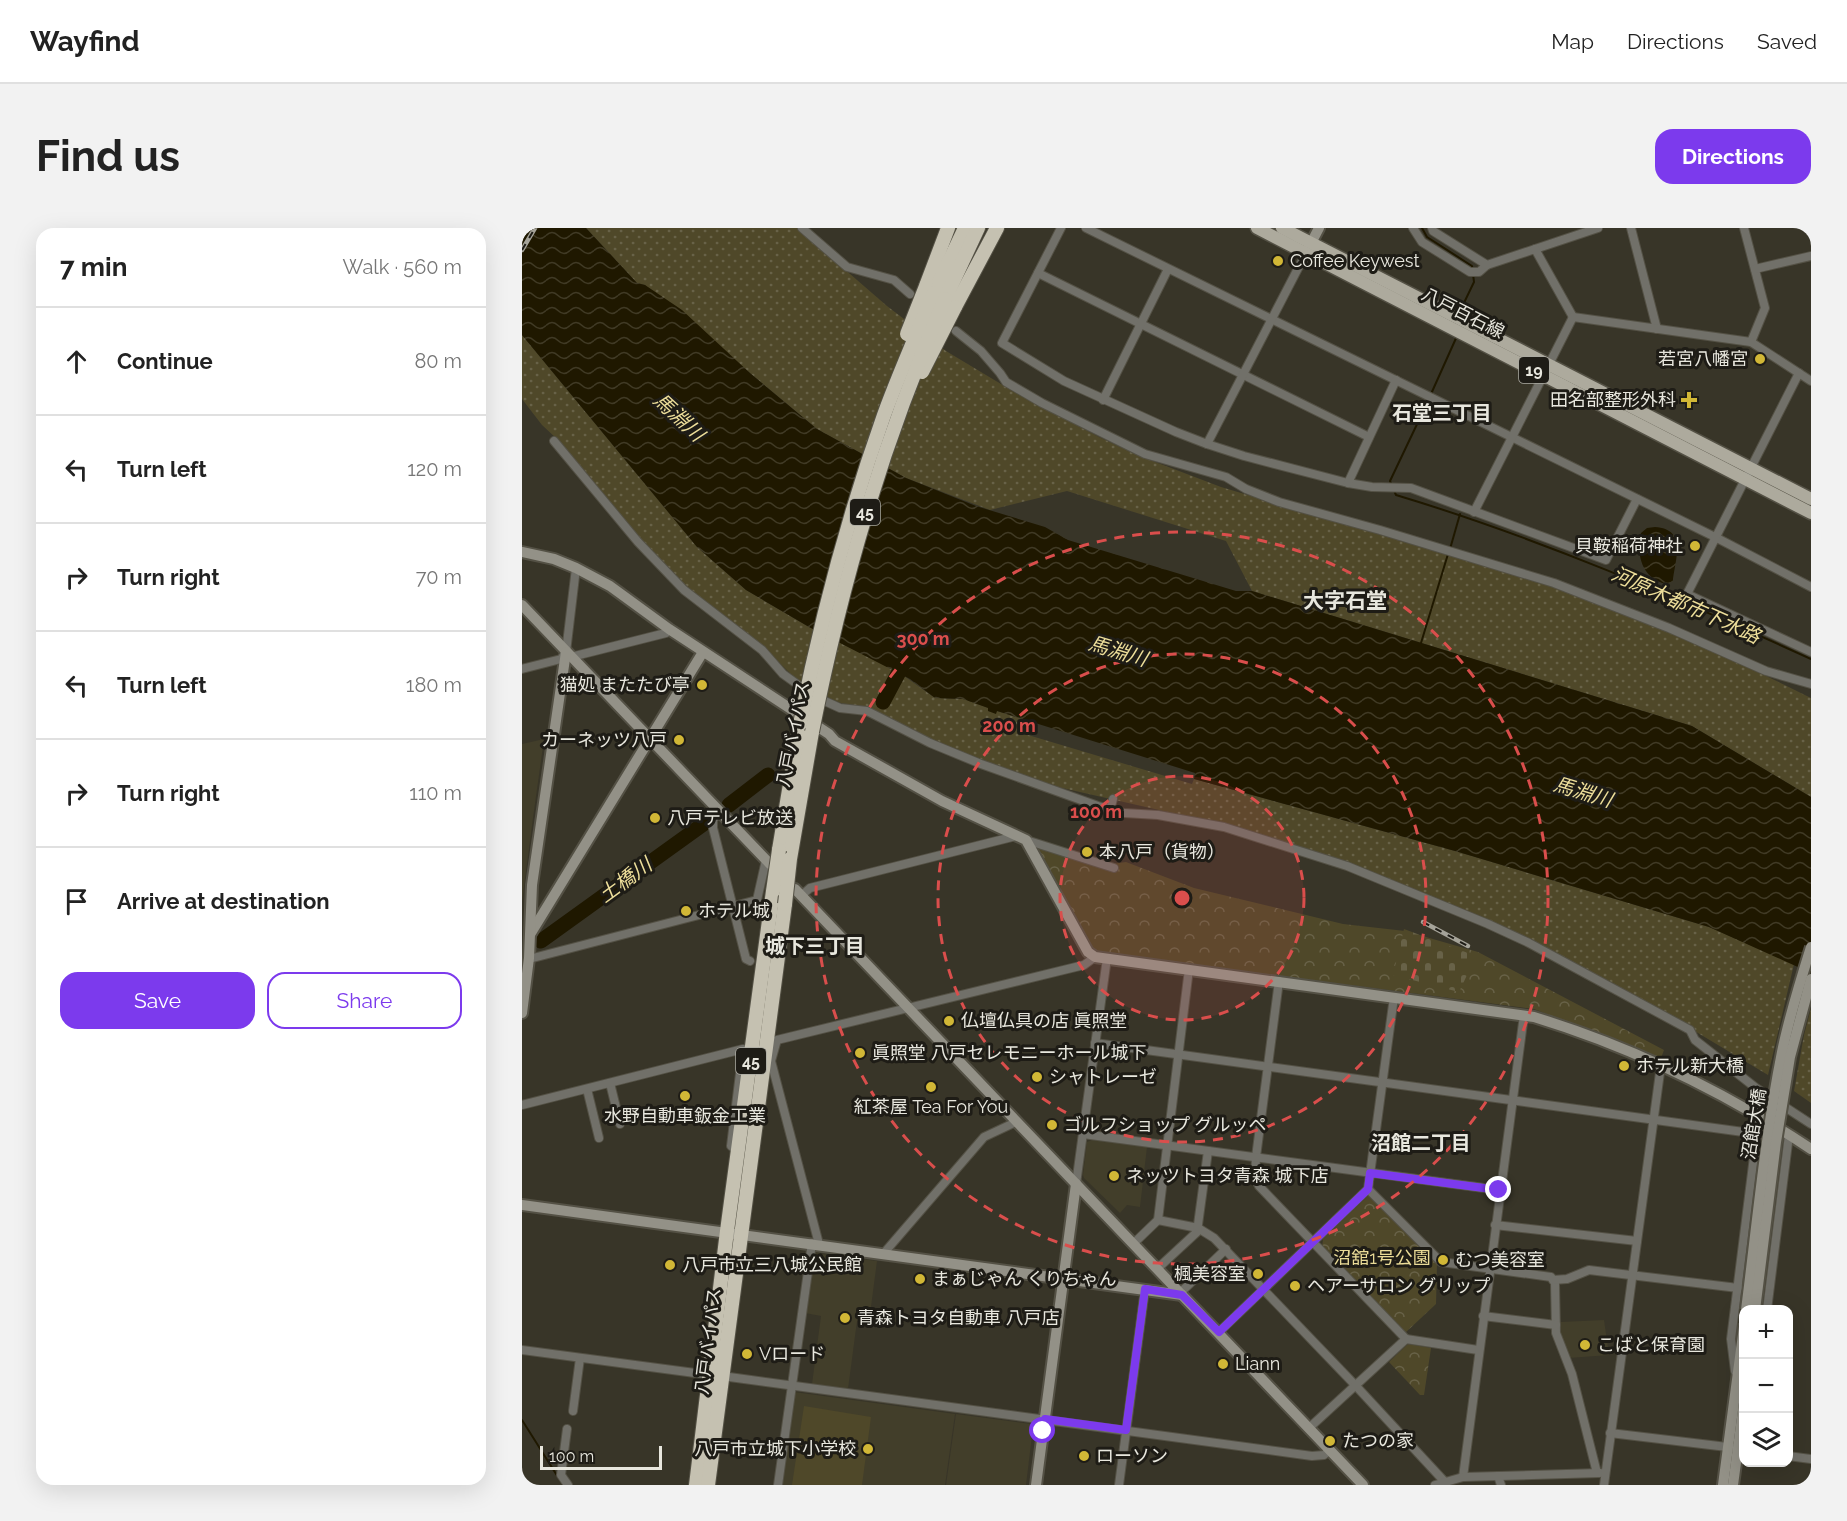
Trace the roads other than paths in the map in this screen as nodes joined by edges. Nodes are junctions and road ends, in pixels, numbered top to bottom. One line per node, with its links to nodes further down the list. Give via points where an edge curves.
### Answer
1 (802, 228): 24 (street, via 847,267 894,280)
2 (948, 228): 25 (highway)
3 (965, 228): 25 (highway, 八戸バイパス / 45)
4 (978, 228): 25 (highway, 八戸バイパス / 45)
5 (997, 228): 25 (highway)
6 (1061, 228): 23 (street)
7 (1086, 228): 21 (street)
8 (1257, 228): 17 (main road, 八戸百石線 / 19)
9 (1282, 228): 17 (main road, 八戸百石線 / 19)
10 (1319, 228): 17 (street)
11 (1413, 228): 20 (street, via 1422,242 1470,272 1479,272)
12 (1431, 228): 20 (street)
13 (1598, 228): 16 (street)
14 (1631, 228): 29 (street)
15 (1744, 228): 22 (street)
16 (1583, 230): 18 (street)
17 (1308, 248): 27 (street); 32 (main road, 八戸百石線 / 19)
18 (1535, 249): 20 (street); 26 (street)
19 (1811, 256): 22 (street)
20 (1487, 265)
21 (1168, 269): 27 (street); 28 (street)
22 (1755, 269): 31 (street, via 1765,308)
23 (1038, 273): 28 (street); 37 (street, via 1002,343)
24 (910, 294)
25 (940, 296): 59 (highway, 八戸バイパス / 45, bridge, via 849,566); 59 (highway, 八戸バイパス / 45, bridge, via 899,356 815,649)
26 (1573, 317): 29 (street); 32 (street)
27 (1272, 319): 34 (street); 35 (street)
28 (1140, 324): 34 (street); 37 (street)
29 (1657, 329): 31 (street)
30 (956, 331): 58 (street, via 981,351 1006,382 1145,454 1226,477 1279,502 1554,583 1766,671)
31 (1752, 342): 33 (street)
32 (1547, 370): 39 (street); 42 (main road, 八戸百石線 / 19)
33 (1799, 374): 36 (street); 42 (street)
34 (1244, 375): 38 (street); 41 (street)
35 (1396, 380): 38 (street); 39 (street)
36 (1811, 381)
37 (1103, 400): 41 (street)
38 (1369, 437): 43 (street)
39 (1512, 437): 44 (street); 46 (street)
40 (554, 441): 62 (street, via 638,542 684,590 762,650 794,683 829,704 867,711 981,764)
41 (1207, 444): 43 (street)
42 (1748, 473): 45 (main road, 八戸百石線 / 19); 47 (main road, 八戸百石線 / 19); 48 (street)
43 (1348, 483): 46 (street, via 1411,488)
44 (1637, 499): 46 (street, via 1606,560); 48 (street)
45 (1811, 499)
46 (1474, 512)
47 (1811, 513)
48 (1715, 537): 51 (street); 55 (street, via 1687,594)
49 (522, 552): 50 (street)
50 (576, 568): 53 (street, via 610,586); 56 (street)
51 (1811, 586)
52 (522, 605): 56 (street)
53 (669, 629): 54 (street); 56 (street, via 666,633)
54 (703, 652): 60 (street); 64 (street, via 835,741 942,801)
55 (1811, 652)
56 (569, 654): 57 (street); 60 (street); 69 (street, via 532,887)
57 (522, 669)
58 (1811, 684)
59 (806, 728): 103 (highway, 八戸バイパス / 45, bridge, via 779,850); 113 (highway, 八戸バイパス / 45, bridge, via 785,904)
60 (650, 738): 63 (street); 69 (street)
61 (1113, 799): 62 (street)
62 (1110, 810): 95 (street, via 1224,827 1307,852 1488,924 1689,1030 1695,1040 1756,1088)
63 (719, 811): 65 (street); 68 (street, via 713,828)
64 (1021, 838): 66 (street); 67 (street); 72 (street, via 1088,952)
65 (768, 862): 68 (street, via 757,900)
66 (1114, 868)
67 (798, 893): 79 (street)
68 (733, 906): 71 (street); 73 (street, via 746,959)
69 (530, 936): 71 (street)
70 (1811, 947): 129 (street, 沼館大橋, bridge, via 1780,1064)
71 (529, 958): 77 (street)
72 (1101, 958): 74 (street); 79 (street); 82 (street)
73 (750, 961)
74 (1189, 969): 76 (street); 83 (street)
75 (1811, 980): 130 (street, 沼館大橋, bridge, via 1788,1068)
76 (1279, 981): 78 (street); 85 (street)
77 (524, 990): 80 (street)
78 (1394, 997): 81 (street); 87 (street)
79 (908, 1008): 93 (street); 116 (street, via 777,1040 771,1061)
80 (522, 1013)
81 (1524, 1015): 84 (street, via 1579,1031); 89 (street)
82 (1095, 1043): 83 (street); 96 (street)
83 (1178, 1054): 85 (street); 100 (street)
84 (1661, 1065): 91 (street); 92 (street)
85 (1268, 1067): 87 (street); 104 (street)
86 (610, 1083): 88 (street); 94 (street); 103 (street, via 743,1049 731,1146)
87 (1383, 1083): 89 (street); 105 (street)
88 (587, 1089): 90 (street); 99 (street)
89 (1512, 1101): 92 (street); 108 (street)
90 (522, 1105)
91 (1760, 1117): 97 (street); 98 (street)
92 (1653, 1120): 97 (street); 114 (street)
93 (1016, 1122): 106 (street); 119 (street, via 984,1137)
94 (620, 1124)
95 (1811, 1124)
96 (1083, 1134): 100 (street); 106 (street)
97 (1758, 1134): 126 (street)
98 (1789, 1135): 101 (street); 131 (street)
99 (599, 1138)
100 (1166, 1145): 102 (street); 110 (street)
101 (1811, 1149)
102 (1208, 1150): 104 (street); 112 (street)
103 (739, 1152): 113 (highway, 八戸バイパス / 45)
104 (1256, 1157): 105 (street); 115 (street, via 1255,1178 1259,1186)
105 (1370, 1173): 107 (street); 108 (street)
106 (1076, 1184): 117 (street); 123 (street)
107 (1368, 1189): 115 (street); 120 (street, via 1441,1262)
108 (1499, 1190): 111 (street)
109 (522, 1204): 113 (street)
110 (1158, 1220): 112 (street); 117 (street)
111 (1495, 1224): 114 (street); 120 (street)
112 (1198, 1228): 118 (street); 121 (street)
113 (734, 1232): 116 (street); 140 (highway, 八戸バイパス / 45)
114 (1637, 1241): 122 (street)
115 (1312, 1242): 125 (street); 135 (street)
116 (815, 1244): 119 (street); 141 (street)
117 (1133, 1244): 121 (street)
118 (1226, 1249): 125 (street); 128 (street)
119 (884, 1254): 123 (street)
120 (1490, 1268): 124 (street); 132 (street)
121 (1157, 1269): 128 (street)
122 (1632, 1274): 124 (street, via 1588,1270); 126 (street); 150 (street)
123 (1063, 1278): 127 (street); 146 (street)
124 (1553, 1280): 133 (street)
125 (1264, 1288): 134 (street); 143 (street)
126 (1738, 1288): 142 (street, via 1731,1339)
127 (1145, 1289): 128 (street); 149 (street)
128 (1181, 1294): 134 (street)
129 (1747, 1305)
130 (1756, 1305)
131 (1768, 1305)
132 (1483, 1316): 133 (street); 137 (street)
133 (1556, 1324): 155 (street)
134 (1219, 1332): 147 (street)
135 (1406, 1339): 137 (street); 143 (street)
136 (522, 1350): 138 (street)
137 (1478, 1350): 157 (street)
138 (580, 1358): 140 (street); 144 (street)
139 (1739, 1359): 142 (street)
140 (716, 1375): 141 (street); 160 (highway, 八戸バイパス / 45); 161 (highway, 八戸バイパス / 45)
141 (792, 1385): 146 (street); 162 (street)
142 (1736, 1385): 151 (street)
143 (1356, 1386): 147 (street); 158 (street)
144 (573, 1411)
145 (1741, 1413): 151 (street)
146 (1045, 1419): 149 (street); 163 (street)
147 (1309, 1428): 152 (street)
148 (567, 1429): 159 (street, via 561,1476)
149 (1126, 1430): 152 (street, via 1312,1456); 164 (street)
150 (1610, 1433): 151 (street); 155 (street)
151 (1736, 1448): 169 (street); 170 (street)
152 (1330, 1450): 165 (street)
153 (1793, 1457): 154 (street)
154 (1811, 1460)
155 (1601, 1473): 156 (street); 168 (street)
156 (1498, 1476): 157 (street); 167 (street)
157 (1462, 1477): 158 (street)
158 (1443, 1481): 166 (street)
159 (568, 1485)
160 (696, 1485)
161 (708, 1485)
162 (778, 1485)
163 (1036, 1485)
164 (1119, 1485)
165 (1363, 1485)
166 (1435, 1485)
167 (1501, 1485)
168 (1604, 1485)
169 (1723, 1485)
170 (1733, 1485)

